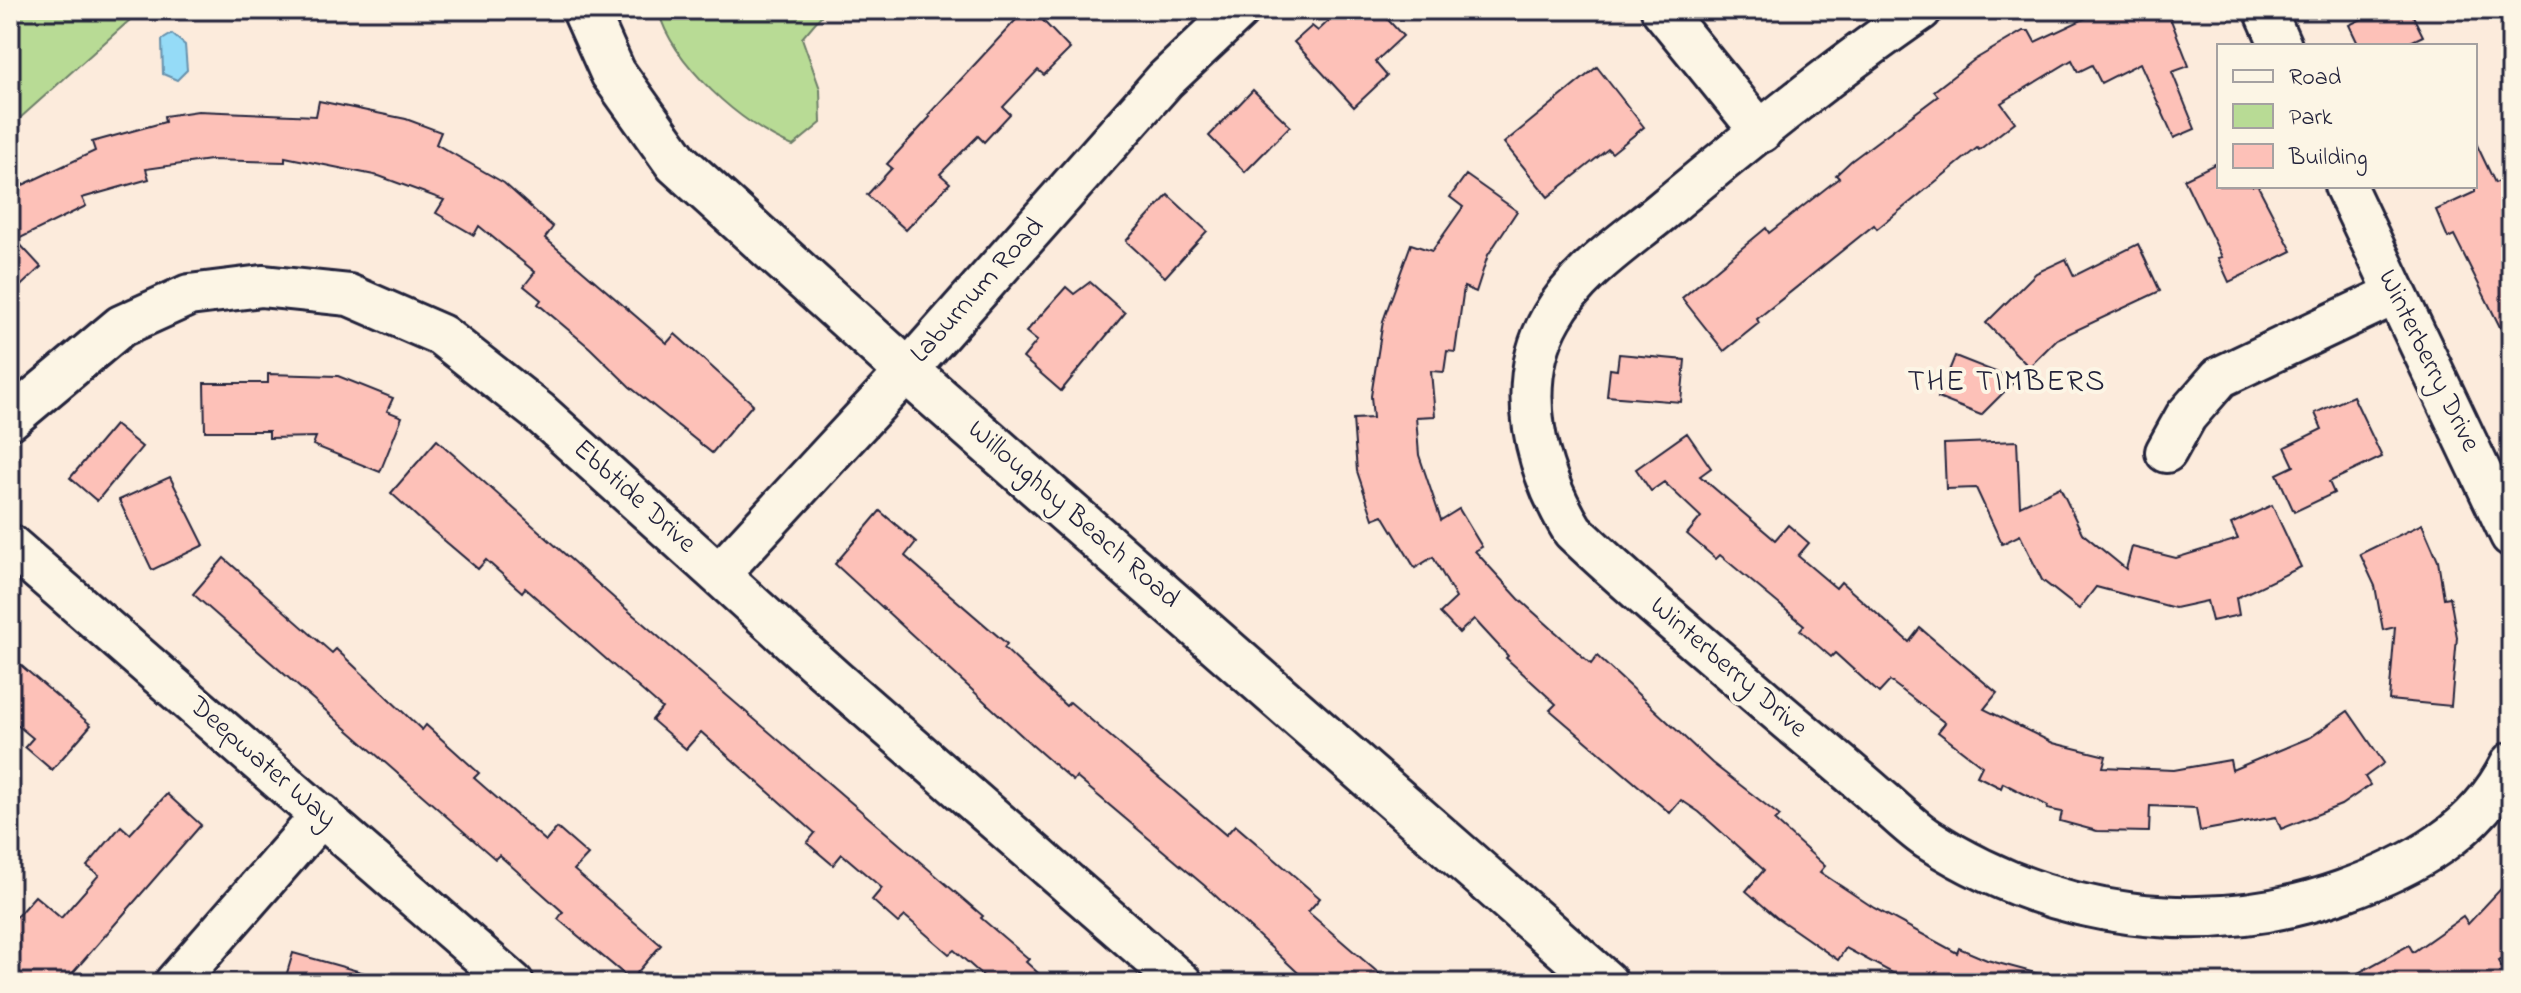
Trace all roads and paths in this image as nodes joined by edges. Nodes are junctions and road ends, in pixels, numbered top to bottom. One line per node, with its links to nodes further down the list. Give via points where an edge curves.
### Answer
1 (585, 10): 10 (street, Willoughby Beach Road, via 613,73 677,163)
2 (1239, 10): 10 (street, Laburnum Road, via 1165,80)
3 (1662, 10): 7 (street)
4 (1921, 10): 7 (street, Winterberry Drive)
5 (2265, 10): 6 (street)
6 (2280, 44)
7 (1761, 132): 16 (street, Winterberry Drive, via 1583,277 1551,318 1533,370 1538,456 1552,496 1573,531 1927,838 2005,880 2098,909 2208,918 2261,913 2306,904 2430,854 2497,791)
8 (2346, 188): 9 (street, Winterberry Drive)
9 (2395, 294): 12 (street, via 2220,377 2186,416); 13 (street, Winterberry Drive)
10 (907, 371): 15 (street, Laburnum Road); 21 (street, Willoughby Beach Road)
11 (10, 419): 15 (street, Ebbtide Drive, via 121,326 189,295 262,286 349,295 441,335 539,412)
12 (2166, 452)
13 (2511, 536)
14 (10, 545): 17 (street, Deepwater Way)
15 (719, 574): 20 (street, Ebbtide Drive)
16 (2511, 763)
17 (322, 815): 18 (street); 19 (street, Deepwater Way)
18 (175, 983)
19 (513, 983)
20 (1182, 983)
21 (1605, 983)

